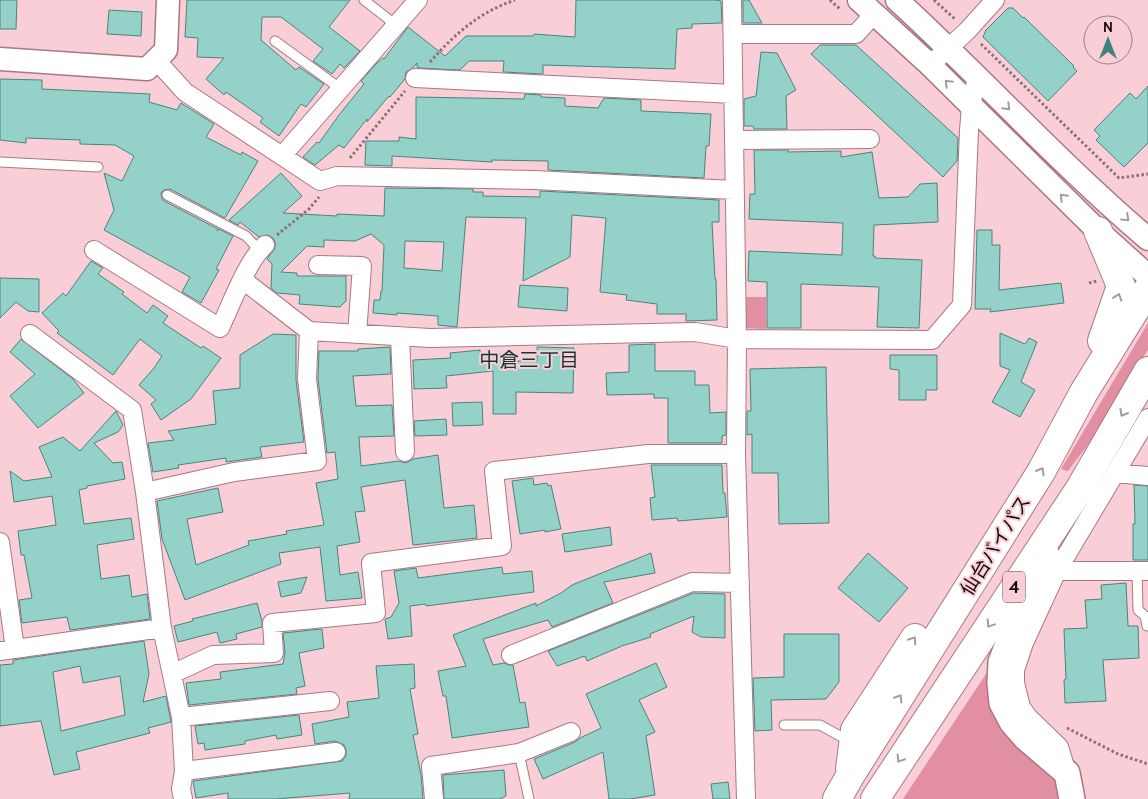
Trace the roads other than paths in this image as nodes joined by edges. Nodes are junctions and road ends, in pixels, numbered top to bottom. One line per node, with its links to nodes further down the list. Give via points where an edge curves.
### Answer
1 (168, 0): 13 (street, via 166,50)
2 (364, 0): 8 (lane)
3 (418, 0): 8 (street)
4 (732, 0): 9 (street)
5 (897, 0): 11 (street)
6 (995, 0): 11 (street)
7 (866, 7): 9 (street, via 856,34); 14 (street)
8 (396, 25): 17 (street)
9 (733, 34): 18 (street)
10 (275, 41): 17 (lane)
11 (949, 48): 14 (street); 15 (street)
12 (0, 59): 13 (street, via 147,69)
13 (156, 60): 22 (street, via 185,92)
14 (930, 65): 19 (street, one-way to 14)
15 (977, 76): 19 (street); 28 (street, one-way to 28, via 1038,138)
16 (415, 78): 18 (street)
17 (340, 89): 22 (street)
18 (733, 94): 21 (street)
19 (971, 106): 27 (street, one-way to 19); 39 (street, via 962,305 932,340)
20 (870, 139): 21 (street)
21 (734, 140): 25 (street)
22 (282, 156): 25 (street, via 320,181 337,176 534,180)
23 (0, 162): 24 (lane)
24 (98, 167)
25 (734, 190): 39 (street)
26 (167, 195): 29 (lane)
27 (1098, 231): 32 (street); 41 (highway, one-way to 27, via 1121,286)
28 (1148, 239)
29 (262, 247): 33 (street)
30 (94, 250): 33 (street, via 220,328)
31 (318, 265): 37 (street, via 362,266)
32 (1148, 276)
33 (242, 280): 35 (street)
34 (1148, 289): 41 (highway, 仙台バイパス / 4)
35 (309, 331): 37 (street); 48 (street, via 308,379 317,461 234,472)
36 (30, 334): 48 (street, via 132,410)
37 (357, 334): 38 (street)
38 (400, 336): 39 (street, via 695,332); 43 (street)
39 (737, 339): 44 (street)
40 (1148, 371): 47 (highway, 仙台バイパス / 4, one-way to 47)
41 (1084, 392): 53 (highway, 仙台バイパス / 4, one-way to 41, via 1041,472)
42 (1148, 418): 45 (street)
43 (405, 452)
44 (736, 454): 52 (street); 58 (street, via 648,454 494,471 502,546 371,563 376,613 272,623 274,653 213,655)
45 (1115, 473): 46 (street); 50 (street)
46 (1148, 476)
47 (1079, 490): 67 (main road, via 1029,592 1001,662 1000,684 1002,703 1012,722); 74 (highway, 仙台バイパス / 4, one-way to 74)
48 (145, 492): 55 (street)
49 (0, 542): 56 (street)
50 (1057, 571): 51 (street); 67 (street, via 1015,670 1021,707 1028,718 1059,747)
51 (1142, 571): 54 (lane, via 1138,610 1145,616)
52 (740, 583): 57 (street, via 692,582); 72 (street)
53 (965, 592): 63 (highway, one-way to 53, via 855,730 944,593); 68 (highway, 仙台バイパス / 4, one-way to 53)
54 (1146, 626)
55 (162, 628): 56 (street); 58 (street)
56 (7, 650)
57 (511, 655)
58 (172, 674): 60 (street)
59 (330, 701): 60 (street)
60 (181, 718): 66 (street)
61 (784, 725): 63 (lane, via 820,725)
62 (571, 732): 65 (street)
63 (853, 744): 68 (highway)
64 (336, 752): 66 (street)
65 (519, 753): 70 (street, via 431,766); 71 (lane)
66 (184, 771): 69 (street)
67 (1067, 773): 75 (main road)
68 (850, 776): 73 (highway, 仙台バイパス / 4)
69 (183, 799)
70 (434, 799)
71 (529, 799)
72 (746, 799)
73 (837, 799)
74 (875, 799)
75 (1072, 799)

